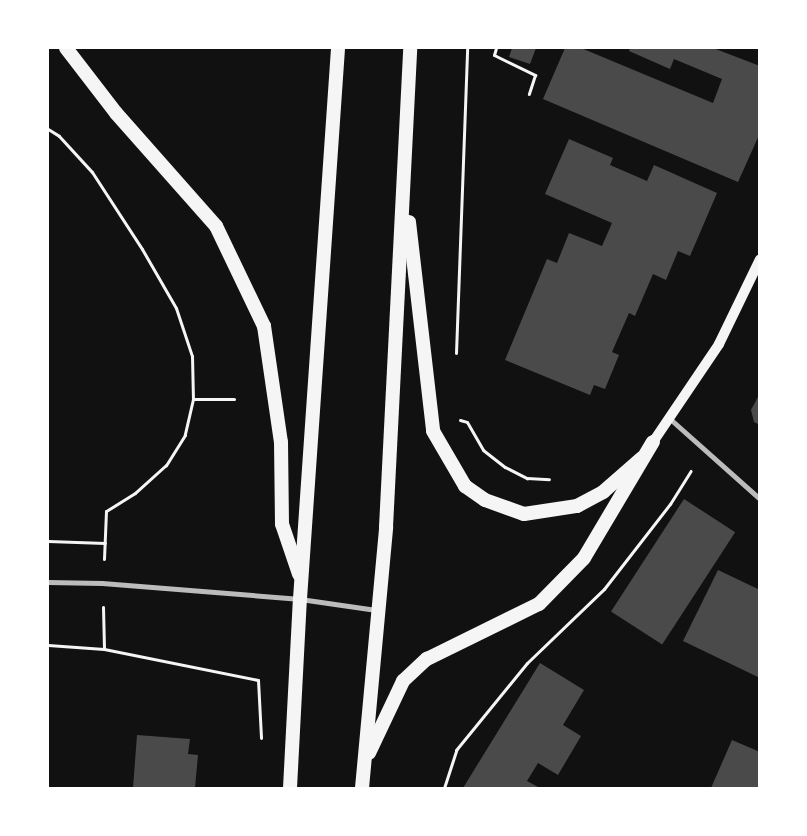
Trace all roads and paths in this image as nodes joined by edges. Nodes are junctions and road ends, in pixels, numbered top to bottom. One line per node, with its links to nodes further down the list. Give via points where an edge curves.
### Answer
1 (66, 48): 21 (highway, via 116,113 216,226 264,326 281,442 282,524)
2 (338, 48): 21 (highway)
3 (410, 48): 8 (highway)
4 (466, 48): 10 (path)
5 (496, 48): 6 (path, via 494,55 535,75)
6 (529, 94)
7 (48, 129): 11 (path, via 92,172 176,308 192,356)
8 (404, 178): 17 (highway, via 434,431 465,486 485,500 524,514 577,506 603,492); 25 (highway, via 386,527)
9 (760, 259): 14 (main road, via 719,344)
10 (456, 353)
11 (193, 399): 12 (path); 20 (path, via 185,436 166,465 135,493 106,511 104,542)
12 (234, 399)
13 (453, 418): 18 (path, via 467,422 484,450 504,467 527,478)
14 (669, 418): 15 (main road); 16 (street)
15 (653, 442): 17 (highway)
16 (705, 449): 19 (street); 32 (path, via 670,504 604,589 527,663 456,750)
17 (642, 458): 29 (highway, via 584,558 539,604 427,659 403,681)
18 (555, 479)
19 (760, 499)
20 (48, 541)
21 (301, 580): 24 (highway)
22 (48, 582): 23 (street)
23 (102, 583): 24 (street); 27 (path)
24 (300, 600): 25 (street); 30 (highway)
25 (377, 610): 29 (highway)
26 (48, 645): 27 (path)
27 (104, 649): 28 (path, via 258,680)
28 (262, 743)
29 (366, 761): 31 (highway)
30 (290, 788)
31 (362, 788)
32 (444, 788)

